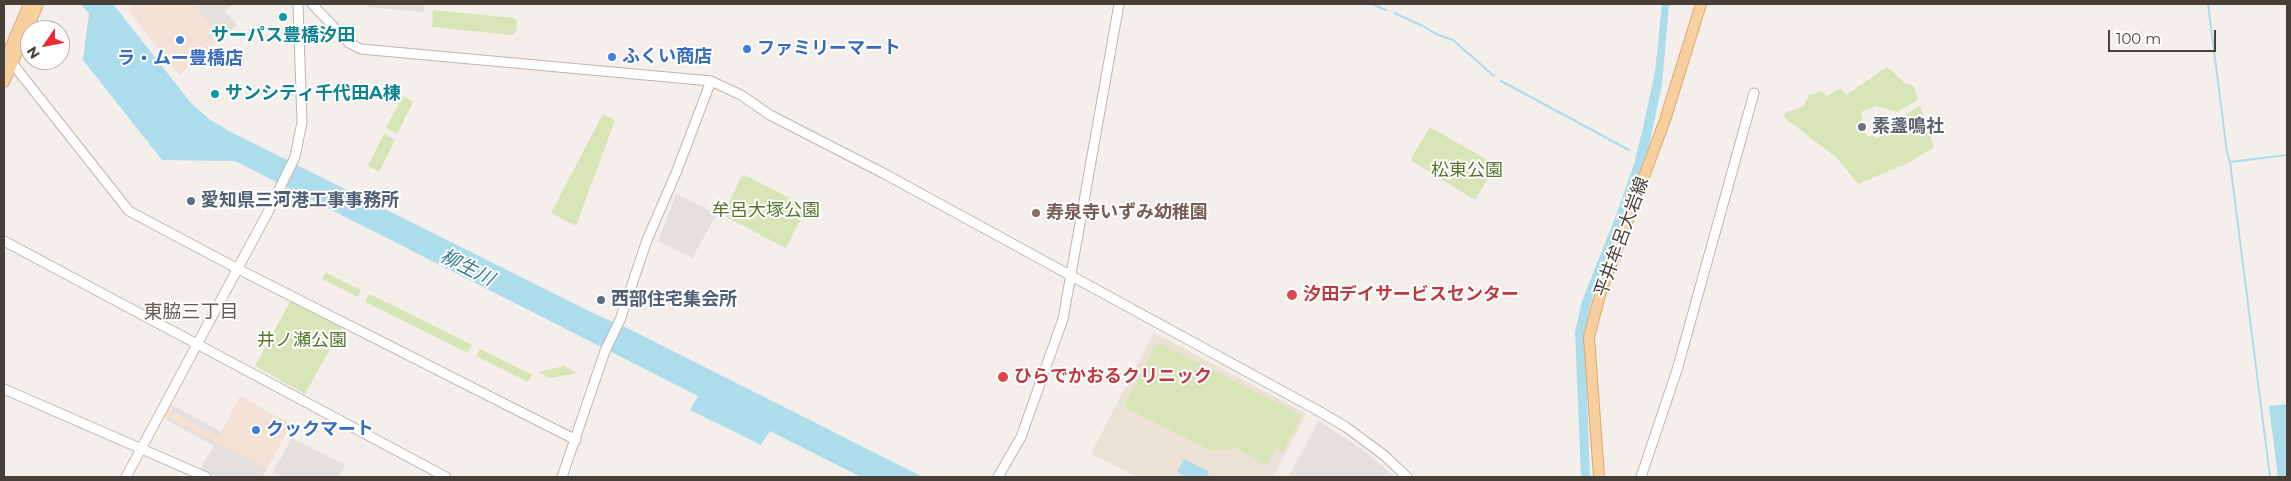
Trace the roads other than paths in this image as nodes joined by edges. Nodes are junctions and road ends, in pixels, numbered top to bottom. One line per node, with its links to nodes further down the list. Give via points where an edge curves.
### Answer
1 (29, 4): 7 (main road)
2 (38, 4): 7 (main road)
3 (298, 4): 12 (street, via 302,122 295,157)
4 (312, 4): 8 (street, via 349,43 361,49)
5 (1119, 4): 13 (street)
6 (1701, 4): 24 (main road, 平井牟呂大岩線, via 1665,120 1600,295 1589,337)
7 (9, 60): 9 (main road); 12 (street, via 129,211)
8 (711, 81): 13 (street); 16 (street, via 647,240 620,320 605,351)
9 (4, 82)
10 (1754, 93): 25 (street, via 1677,370)
11 (4, 241): 14 (street)
12 (238, 269): 14 (street); 16 (street)
13 (1071, 276): 22 (street, via 1063,319 1037,393 1021,437); 23 (street, via 1324,414 1385,456)
14 (198, 344): 17 (street); 20 (street)
15 (4, 389): 17 (street)
16 (576, 440): 21 (street)
17 (141, 449): 18 (street); 19 (street)
18 (126, 477)
19 (206, 477)
20 (446, 477)
21 (562, 477)
22 (998, 477)
23 (1407, 477)
24 (1599, 477)
25 (1641, 477)

